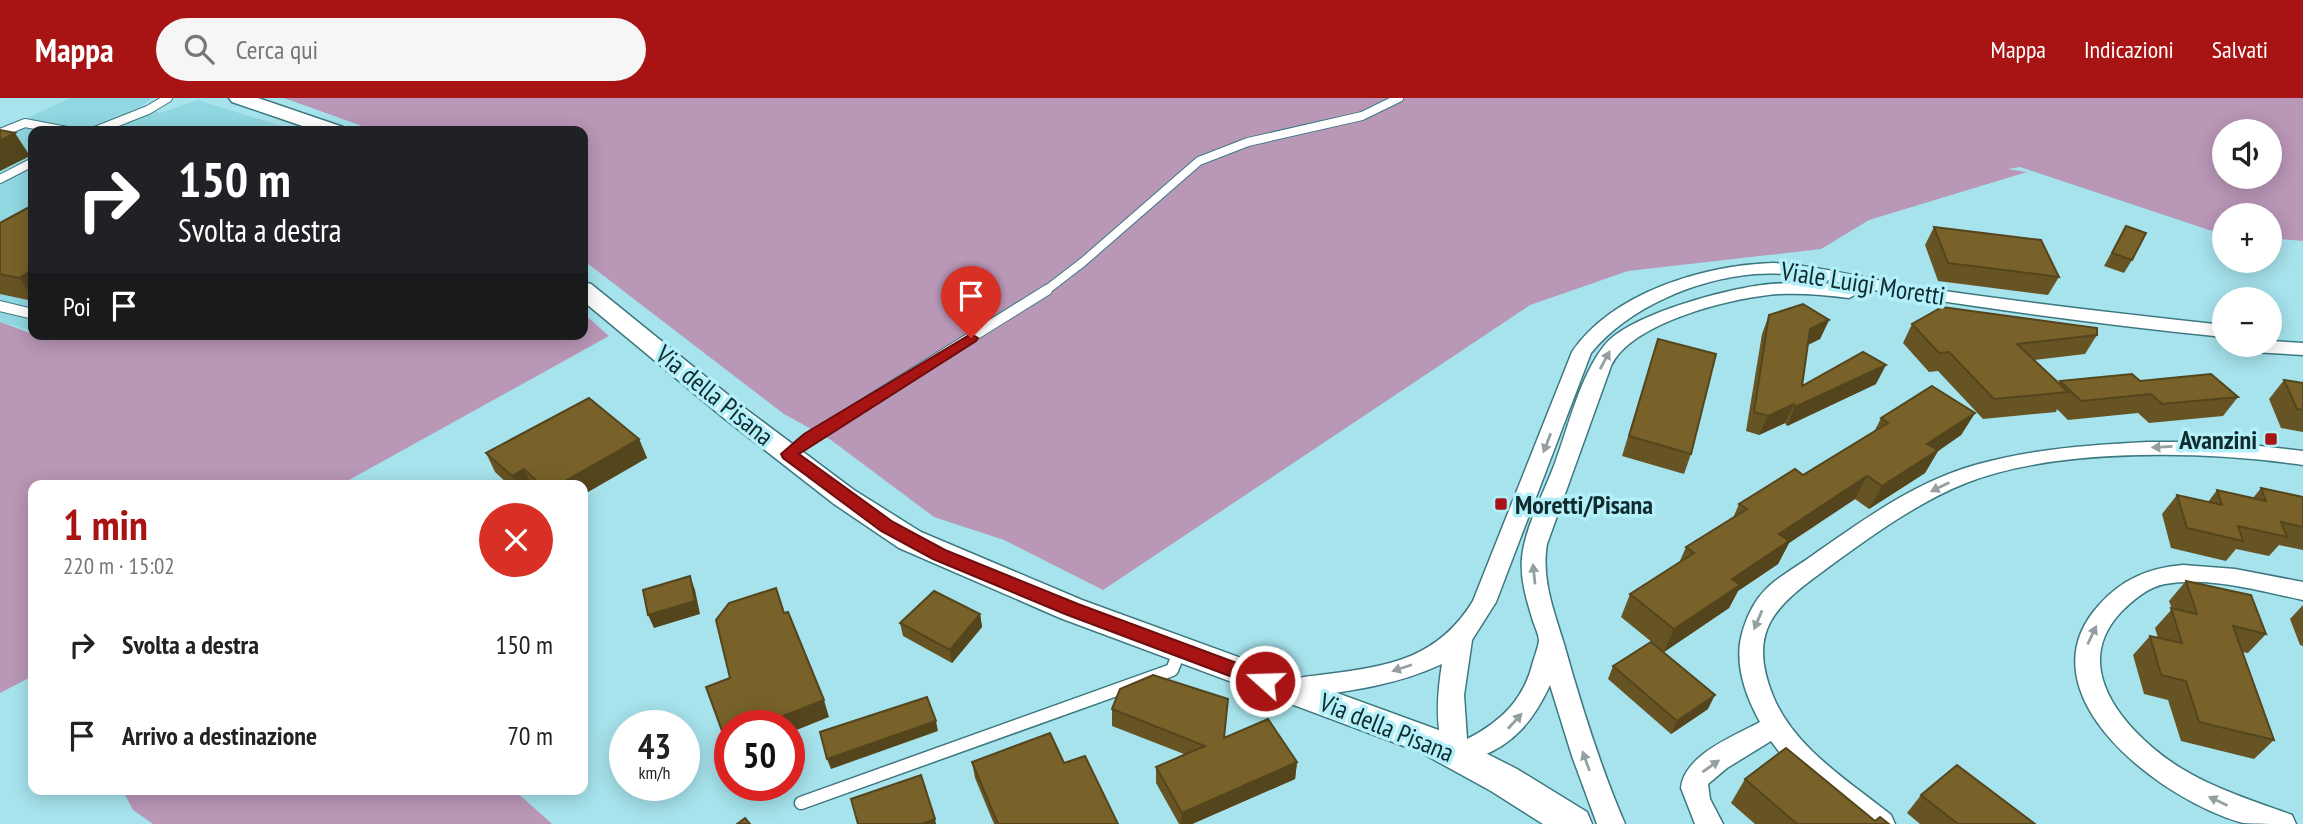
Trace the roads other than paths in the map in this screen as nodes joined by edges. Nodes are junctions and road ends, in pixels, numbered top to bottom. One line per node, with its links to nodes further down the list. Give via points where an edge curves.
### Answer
1 (168, 98): 5 (lane)
2 (239, 98): 6 (main road)
3 (1399, 98): 21 (lane, via 1362,116 1248,142 1199,161 1047,290)
4 (41, 126): 7 (lane, via 25,123)
5 (107, 126)
6 (312, 126)
7 (0, 133)
8 (28, 165): 9 (lane)
9 (0, 179)
10 (1801, 270): 14 (street, via 1695,289 1677,298); 15 (street, Viale Luigi Moretti, via 1901,290); 24 (street, Viale Luigi Moretti, one-way to 24, via 1747,270 1677,287 1614,322 1587,345 1484,602)
11 (588, 293): 21 (main road, Via della Pisana)
12 (0, 306): 13 (lane)
13 (28, 313)
14 (1679, 313): 18 (street, Viale Luigi Moretti, via 1754,291 1816,288); 25 (street, Viale Luigi Moretti, one-way to 14, via 1535,583 1534,550 1596,379 1615,345)
15 (2212, 329)
16 (2282, 335): 17 (street)
17 (2303, 335)
18 (2212, 342)
19 (2282, 348): 20 (street)
20 (2303, 349)
21 (789, 454): 26 (main road, Via della Pisana, via 910,540 1001,581)
22 (2303, 458): 28 (street, one-way to 28, via 2224,447 2157,447 2011,461 1939,487 1832,555 1763,608 1752,635 1751,655)
23 (2303, 591): 35 (street, one-way to 23, via 2203,794 2138,750 2099,701 2086,656 2092,629 2133,588 2158,577 2207,575)
24 (1461, 636): 27 (street, Viale Luigi Moretti, one-way to 27, via 1434,656 1387,673); 29 (street, Viale Luigi Moretti, via 1452,681 1451,725)
25 (1550, 640): 29 (street, Viale Luigi Moretti, one-way to 25, via 1490,741 1520,715 1538,688); 32 (street, Viale Luigi Moretti, one-way to 25, via 1578,737)
26 (1180, 650): 27 (main road, Via della Pisana); 30 (lane, via 1172,670)
27 (1287, 689): 29 (main road, Via della Pisana, via 1378,720)
28 (1775, 726): 33 (street, one-way to 28, via 1697,796 1697,777); 34 (street, via 1802,758)
29 (1457, 754): 31 (main road, Via della Pisana)
30 (801, 803)
31 (1574, 824)
32 (1611, 824)
33 (1709, 824)
34 (1881, 824)
35 (2282, 824)

